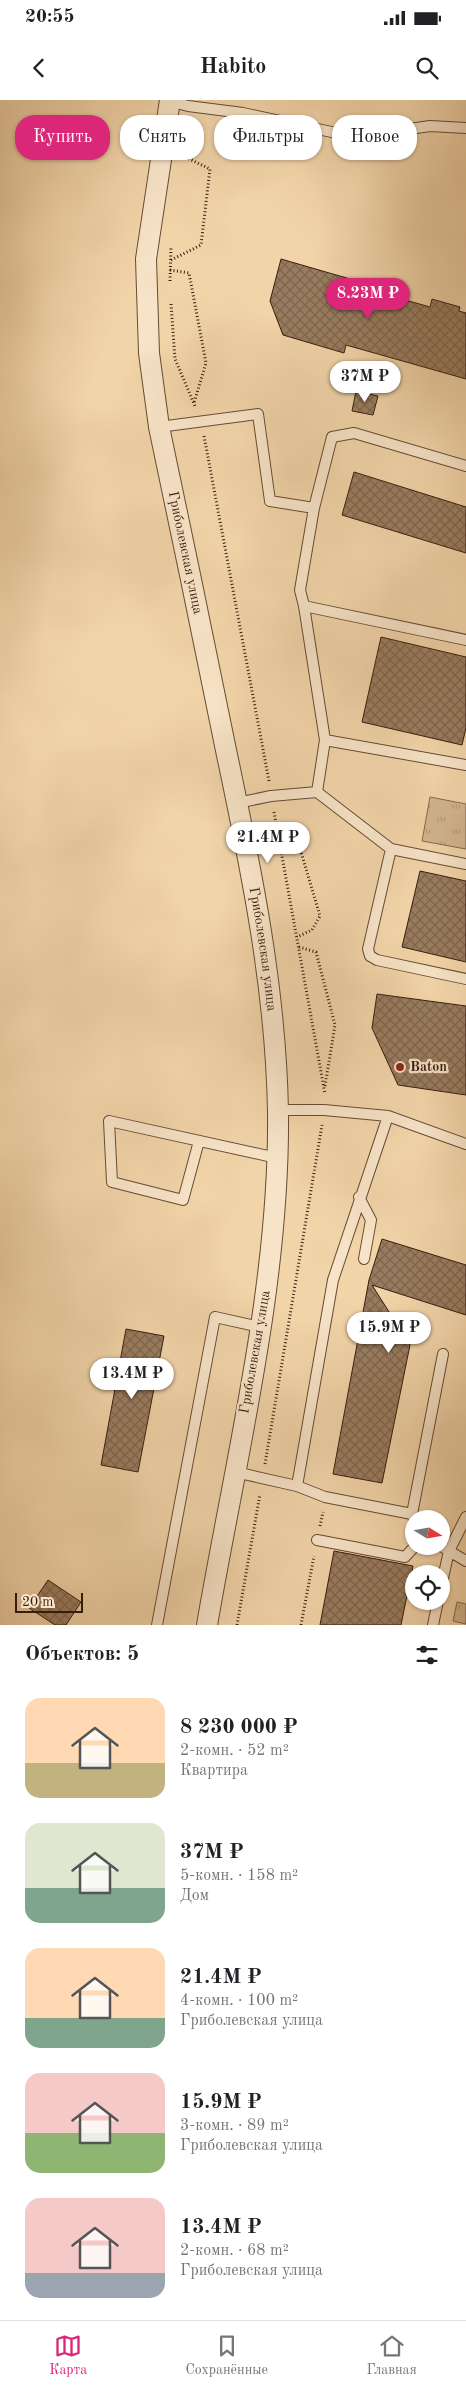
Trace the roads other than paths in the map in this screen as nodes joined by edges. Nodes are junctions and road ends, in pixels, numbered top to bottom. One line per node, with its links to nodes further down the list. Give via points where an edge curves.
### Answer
1 (169, 100): 2 (lane, via 355,137 430,126); 3 (street, Гриболевская улица, via 146,259 150,353)
2 (466, 128)
3 (159, 427): 5 (lane, via 258,414 270,501); 11 (street, Гриболевская улица)
4 (466, 466): 5 (lane, via 354,433 332,437)
5 (314, 508): 6 (lane, via 300,590)
6 (304, 606): 7 (lane); 8 (lane)
7 (466, 640)
8 (325, 740): 9 (lane); 10 (lane)
9 (466, 765)
10 (317, 792): 11 (lane); 12 (lane)
11 (237, 803): 15 (street, Гриболевская улица, via 255,887 271,1004)
12 (391, 849): 13 (lane); 14 (lane, via 368,949 370,956)
13 (466, 864)
14 (466, 979)
15 (278, 1110): 16 (lane, via 324,1110); 19 (street, Гриболевская улица)
16 (388, 1116): 18 (lane); 20 (lane)
17 (199, 1141): 17 (lane, via 109,1122 112,1182 183,1200); 19 (lane)
18 (466, 1144)
19 (277, 1158): 22 (street, Гриболевская улица, via 266,1294)
20 (359, 1197): 21 (lane, via 371,1220); 25 (lane, via 333,1280)
21 (364, 1259)
22 (260, 1327): 24 (street, Гриболевская улица); 35 (lane, via 215,1318)
23 (443, 1354): 26 (lane)
24 (234, 1472): 25 (lane); 36 (street, Гриболевская улица)
25 (297, 1486): 27 (lane, via 326,1497)
26 (414, 1510)
27 (405, 1514)
28 (466, 1517): 30 (lane)
29 (317, 1540): 32 (lane)
30 (450, 1541)
31 (450, 1552): 33 (lane)
32 (407, 1555)
33 (466, 1561)
34 (436, 1610): 37 (lane)
35 (157, 1625)
36 (207, 1625)
37 (433, 1625)

